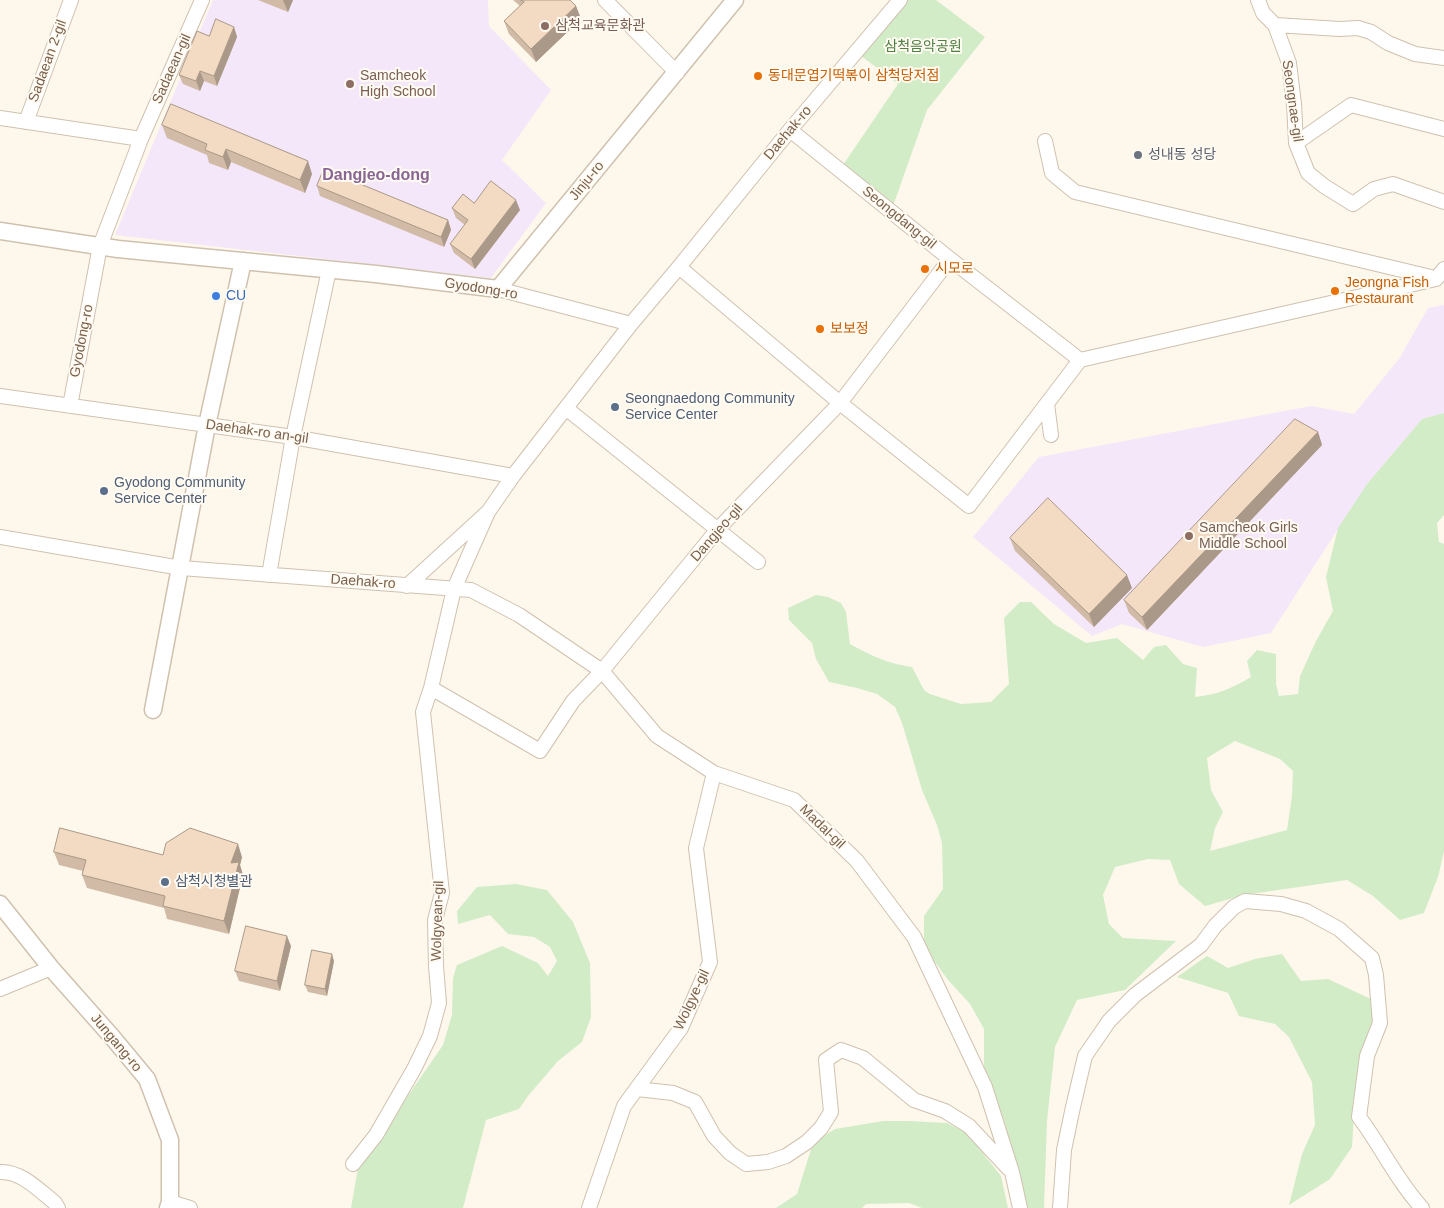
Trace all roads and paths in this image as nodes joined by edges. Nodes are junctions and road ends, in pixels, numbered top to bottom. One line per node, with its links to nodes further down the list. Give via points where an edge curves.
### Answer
1 (71, 0): 11 (street, Sadaean 2-gil)
2 (202, 0): 14 (street, Sadaean-gil)
3 (605, 0): 9 (street)
4 (735, 0): 9 (street, Jinju-ro)
5 (900, 0): 13 (street, Daehak-ro)
6 (1258, 0): 7 (street, Seongnae-gil, via 1263,13)
7 (1275, 25): 8 (street, via 1358,28 1415,54); 16 (street, Seongnae-gil, via 1289,63)
8 (1444, 58)
9 (676, 73): 25 (street, Jinju-ro)
10 (0, 118): 11 (street, Sadaean 2-gil)
11 (26, 122): 14 (street, Sadaean 2-gil)
12 (1444, 129): 16 (street, via 1351,105)
13 (790, 130): 20 (street, Seongdang-gil); 22 (street, Daehak-ro)
14 (141, 138): 19 (street, Gyodong-ro)
15 (1045, 141): 24 (street, via 1052,173 1075,192)
16 (1296, 143): 17 (street, Seongnae-gil, via 1308,173 1353,204 1374,189 1394,184)
17 (1444, 202)
18 (0, 231): 19 (street, Gyodong-ro)
19 (100, 246): 21 (street, Gyodong-ro); 31 (street, Gyodong-ro)
20 (950, 259): 27 (street, Seongdang-gil); 29 (street, Dangjeo-gil)
21 (244, 261): 23 (street, Gyodong-ro); 33 (street)
22 (679, 267): 26 (street, Daehak-ro); 29 (street)
23 (329, 270): 25 (street, Gyodong-ro); 35 (street)
24 (1441, 275): 27 (street)
25 (498, 290): 26 (street, Gyodong-ro)
26 (631, 324): 32 (street, Daehak-ro)
27 (1080, 360): 30 (street)
28 (0, 396): 31 (street, Daehak-ro an-gil)
29 (840, 403): 30 (street, via 969,506); 38 (street, Dangjeo-gil)
30 (1047, 404): 34 (street)
31 (70, 406): 33 (street, Daehak-ro an-gil)
32 (567, 409): 36 (street, Daehak-ro); 38 (street)
33 (207, 425): 35 (street, Daehak-ro an-gil); 41 (street)
34 (1051, 435)
35 (293, 437): 36 (street, Daehak-ro an-gil); 42 (street)
36 (513, 476): 37 (street, Daehak-ro)
37 (488, 512): 43 (street, Daehak-ro); 44 (street, Daehak-ro)
38 (718, 530): 40 (street); 45 (street, Dangjeo-gil)
39 (0, 537): 41 (street, Daehak-ro)
40 (758, 562)
41 (181, 568): 42 (street, Daehak-ro); 47 (street)
42 (269, 575): 43 (street, Daehak-ro)
43 (407, 586): 44 (street, Madal-gil)
44 (454, 588): 45 (street, Madal-gil, via 472,590 519,615); 46 (street, Wolgyean-gil)
45 (602, 671): 46 (street, via 573,700 540,752); 48 (street, Madal-gil, via 657,736)
46 (431, 688): 53 (street, Wolgyean-gil, via 423,712 442,893 435,920 440,1003 430,1036 414,1069 376,1135)
47 (153, 710)
48 (714, 773): 52 (street, Wolgye-gil, via 696,848 710,962 681,1028); 55 (street, Madal-gil, via 794,800 857,861 914,936 985,1087)
49 (0, 904): 50 (street, Jungang-ro)
50 (51, 968): 51 (street); 56 (street, Jungang-ro, via 147,1079 170,1140)
51 (0, 989)
52 (637, 1088): 55 (street, via 673,1093 695,1102 714,1136 730,1153 746,1164 768,1162 786,1156 807,1142 831,1112 826,1060 841,1050 863,1058 914,1100 969,1126); 59 (street, Wolgye-gil, via 624,1106)
53 (353, 1164)
54 (0, 1172): 57 (street, via 21,1176)
55 (1012, 1172): 60 (street, Madal-gil)
56 (169, 1205): 58 (street)
57 (58, 1208)
58 (190, 1208)
59 (588, 1208)
60 (1020, 1208)
61 (1060, 1208): 62 (street, via 1064,1150 1085,1056 1109,1021 1135,995 1201,946 1215,926 1234,907 1245,902 1281,904 1306,911 1340,928 1372,958 1380,1023 1367,1056 1360,1117)
62 (1422, 1208)

